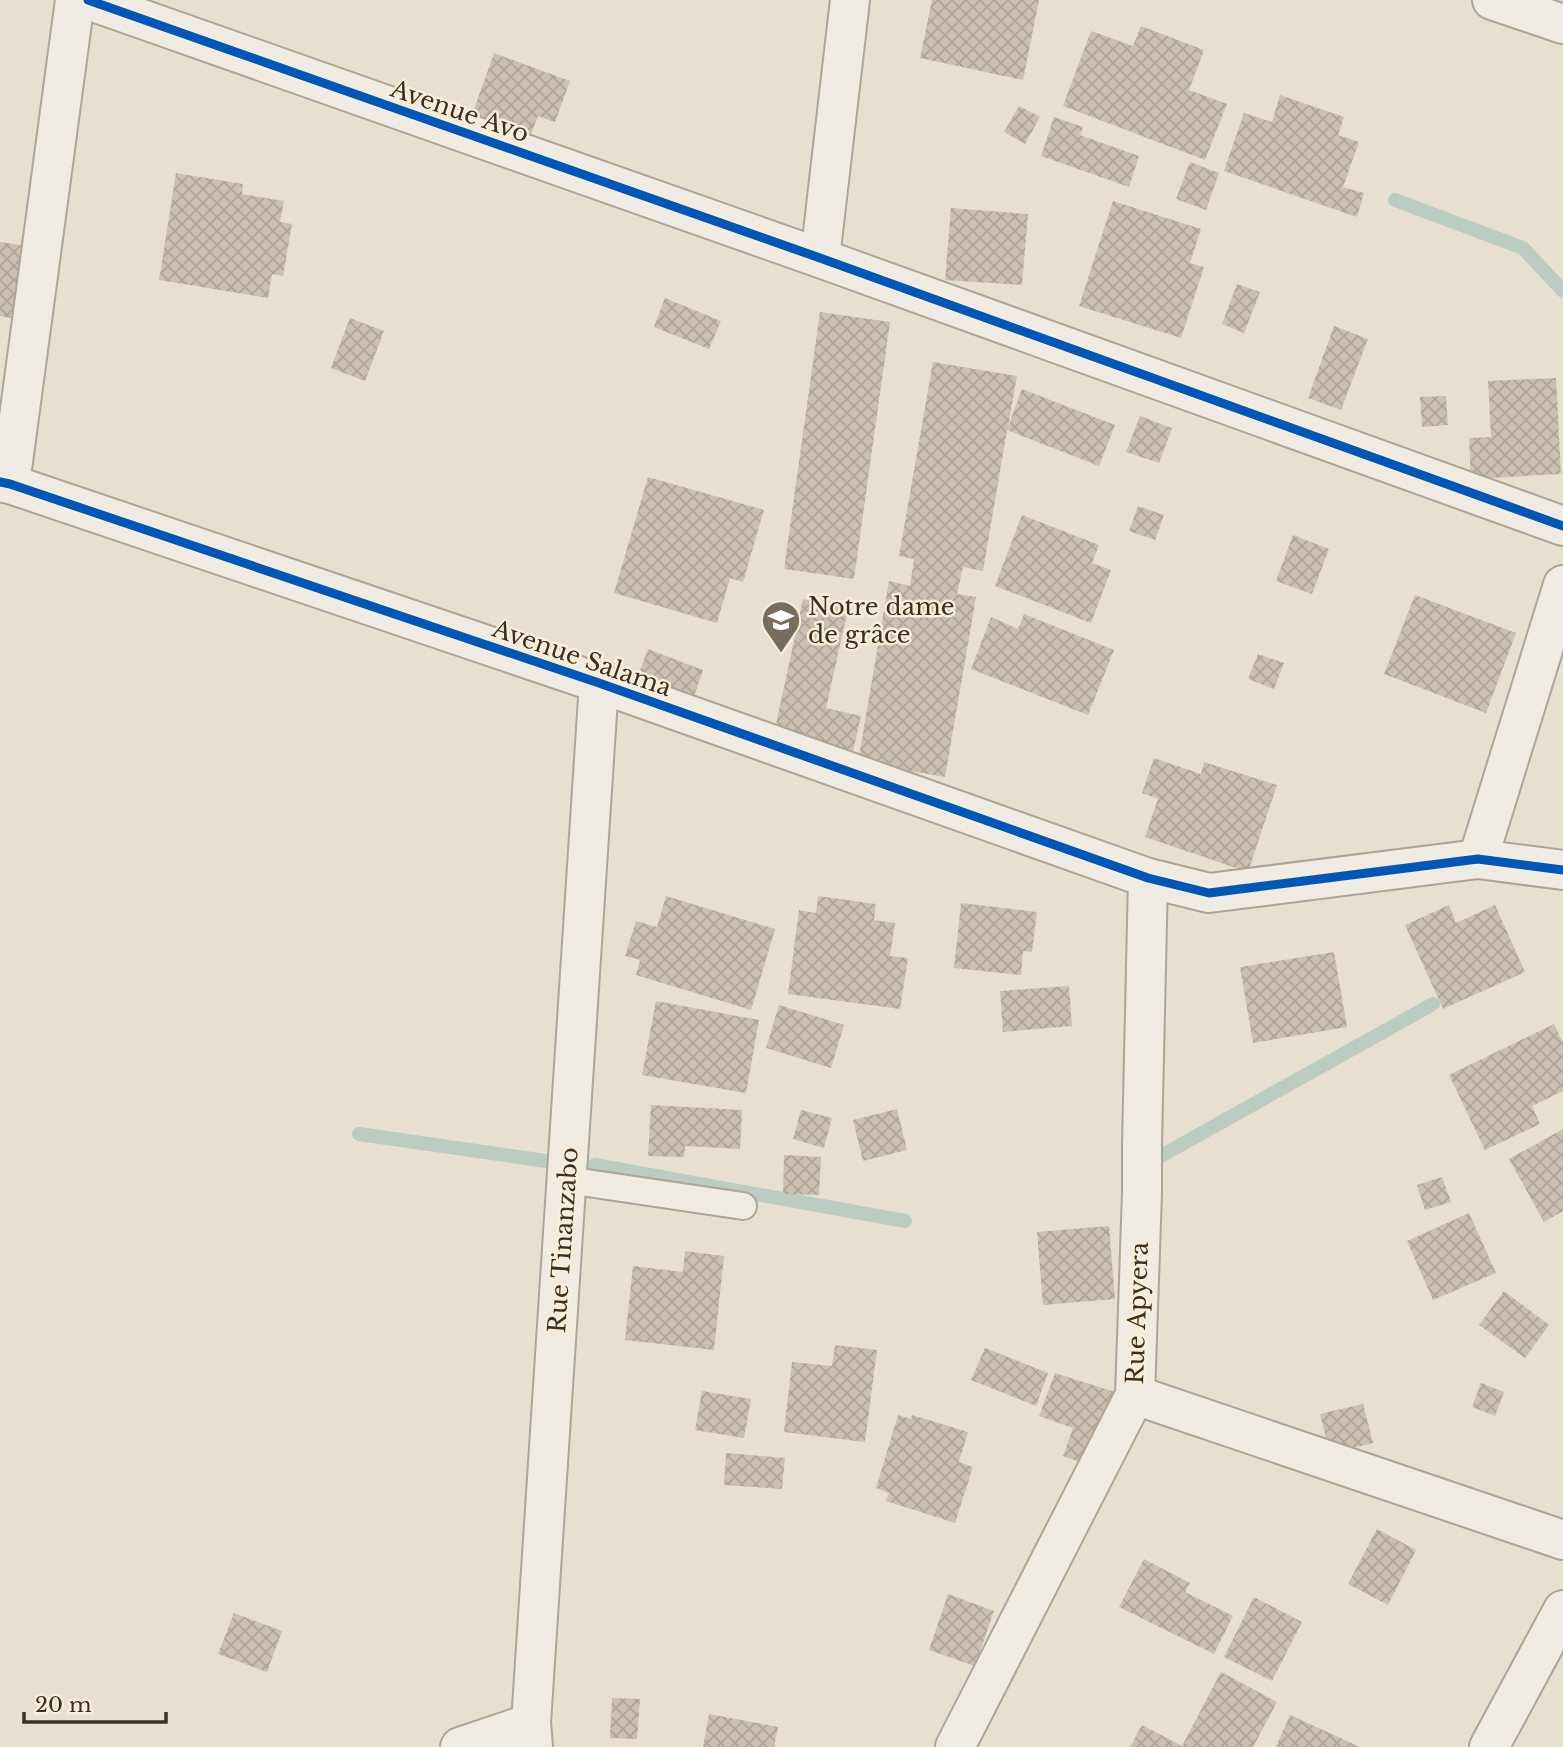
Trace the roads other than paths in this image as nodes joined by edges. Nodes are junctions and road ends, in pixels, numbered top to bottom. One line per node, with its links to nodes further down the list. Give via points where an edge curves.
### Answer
1 (75, 0): 7 (street)
2 (88, 0): 6 (street, Avenue Avo)
3 (850, 0): 6 (street)
4 (1492, 0): 5 (street)
5 (1563, 24)
6 (820, 258): 8 (street, Avenue Avo)
7 (5, 483): 10 (street, Avenue Salama)
8 (1563, 526)
9 (1563, 584): 11 (street)
10 (599, 683): 13 (street, Avenue Salama); 14 (street, Rue Tinanzabo)
11 (1478, 859): 12 (street, Avenue Salama); 13 (street, Avenue Salama, via 1209,893)
12 (1563, 870)
13 (1148, 878): 16 (street, Rue Apyera)
14 (567, 1180): 15 (lane); 19 (street, Rue Tinanzabo)
15 (743, 1206)
16 (1135, 1395): 17 (street); 21 (street, Rue Apyera)
17 (1563, 1540)
18 (1563, 1609): 22 (street)
19 (532, 1735): 20 (street, Rue Tinanzabo)
20 (460, 1747)
21 (955, 1747)
22 (1489, 1747)

